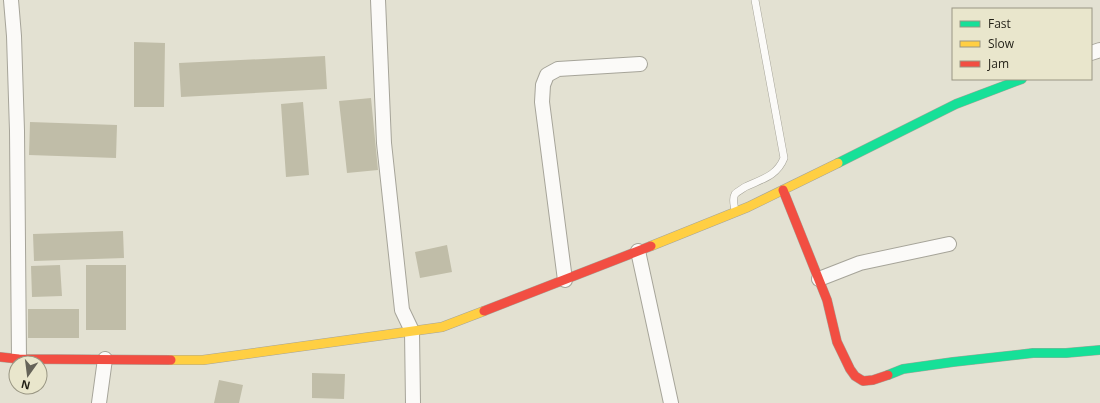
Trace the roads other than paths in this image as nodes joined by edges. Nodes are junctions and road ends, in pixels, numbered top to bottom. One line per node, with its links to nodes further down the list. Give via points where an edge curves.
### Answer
1 (11, 0): 16 (street, via 17,130)
2 (378, 0): 12 (street, via 384,143 402,310)
3 (754, 0): 7 (lane, via 784,158 776,172 735,194 733,200)
4 (640, 64): 11 (street, via 558,69 547,75 543,86 542,102)
5 (1019, 80): 6 (street, via 956,104)
6 (783, 190): 7 (street); 10 (street)
7 (736, 212): 9 (street)
8 (949, 244): 10 (street, via 860,263)
9 (638, 251): 11 (street); 21 (street)
10 (819, 279): 14 (street, via 837,342 850,369 855,376 863,380 873,380 903,369 953,362)
11 (565, 280): 12 (street, via 442,327)
12 (412, 331): 18 (street, via 203,360); 20 (street)
13 (0, 348): 15 (street)
14 (1100, 350)
15 (11, 355)
16 (18, 355)
17 (48, 359): 18 (street)
18 (105, 359): 19 (street)
19 (99, 403)
20 (413, 403)
21 (670, 403)

